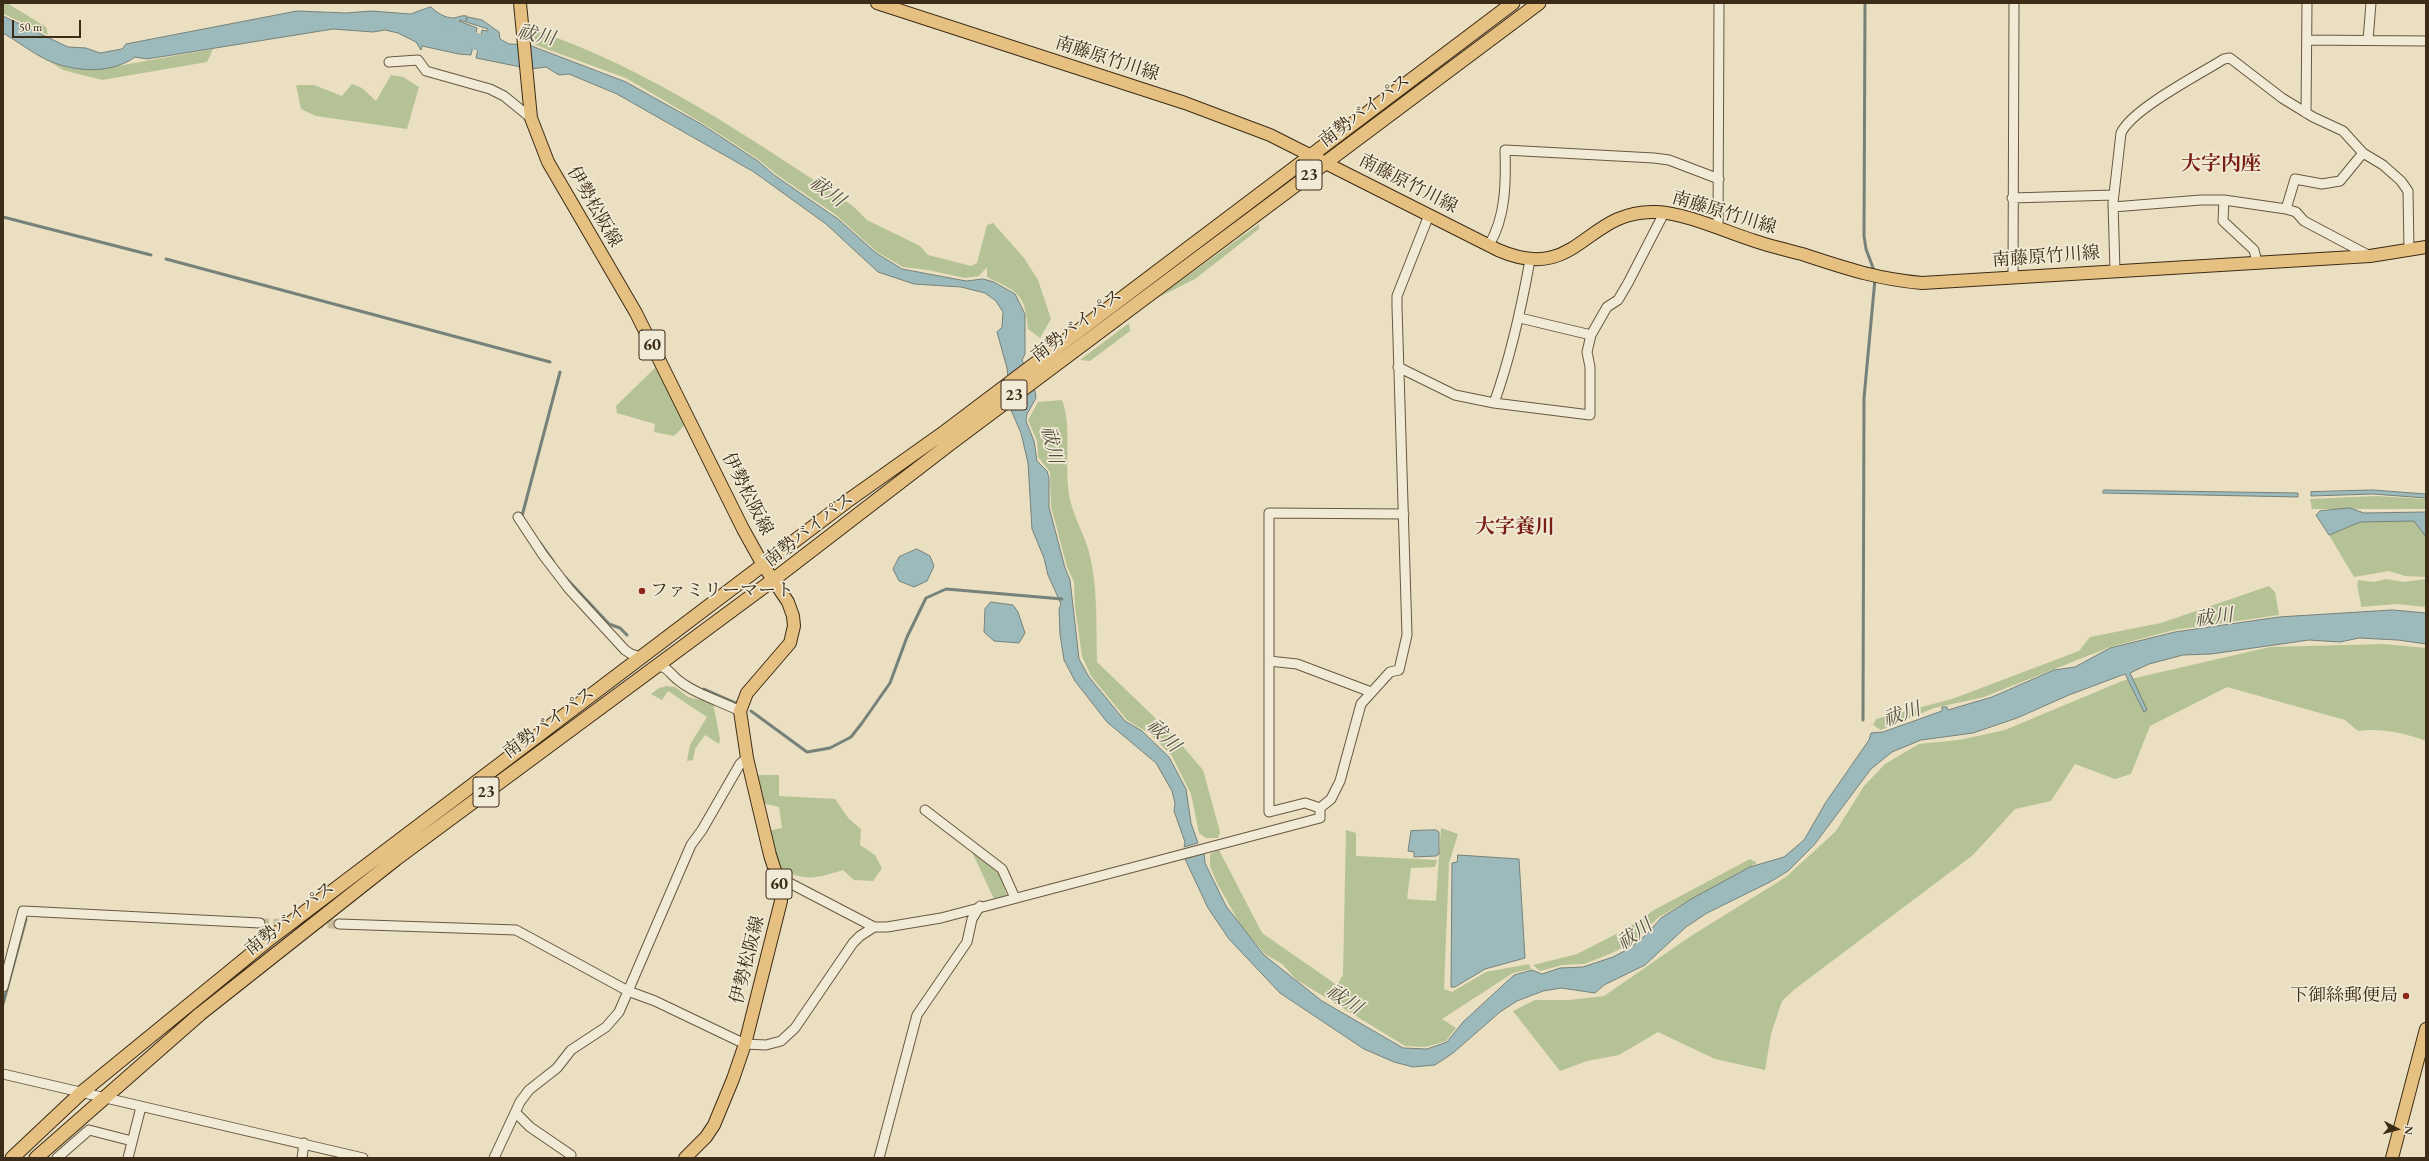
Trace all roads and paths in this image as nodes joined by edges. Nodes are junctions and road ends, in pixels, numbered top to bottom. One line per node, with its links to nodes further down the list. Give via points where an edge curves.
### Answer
1 (520, 3): 14 (main road, 伊勢松阪線 / 60)
2 (877, 3): 16 (main road, 南藤原竹川線, via 1228,119 1270,135)
3 (1513, 3): 16 (highway, 南勢バイパス / 23)
4 (1539, 3): 17 (highway, 南勢バイパス / 23)
5 (1719, 3): 18 (street)
6 (2014, 3): 20 (street)
7 (2307, 3): 9 (street)
8 (2371, 3): 10 (street)
9 (2307, 40): 10 (street); 13 (street)
10 (2368, 40): 11 (street)
11 (2426, 41)
12 (389, 62): 14 (street, via 418,60 426,70 490,89 504,96)
13 (2306, 113): 15 (street, via 2343,131); 19 (street, via 2282,98 2237,62 2230,58 2224,59 2125,124 2121,133)
14 (531, 118): 41 (main road, 伊勢松阪線 / 60, via 548,162 636,313)
15 (2363, 153): 23 (street, via 2340,181 2322,184 2295,179); 29 (street, via 2401,180 2408,191)
16 (1309, 155): 17 (main road, 南藤原竹川線); 41 (highway, 南勢バイパス / 23, via 946,431)
17 (1327, 162): 25 (main road, 南藤原竹川線); 42 (highway, 南勢バイパス / 23, via 951,443)
18 (1719, 179): 26 (street); 27 (street, via 1669,160 1505,150 1506,177 1501,212)
19 (2114, 195): 20 (street); 22 (street)
20 (2012, 198): 34 (street)
21 (2224, 200): 22 (street); 23 (street); 32 (street, via 2223,221 2254,250)
22 (2113, 207): 33 (street)
23 (2286, 209): 30 (street, via 2296,212 2304,221)
24 (1664, 213): 26 (main road, 南藤原竹川線); 31 (main road, 南藤原竹川線, via 1641,212 1608,222 1569,252 1550,259); 36 (street, via 1618,300 1607,307)
25 (1429, 215): 27 (main road, 南藤原竹川線); 37 (street, via 1397,296)
26 (1718, 228): 34 (main road, 南藤原竹川線, via 1875,277 1922,283)
27 (1489, 245): 31 (main road, 南藤原竹川線, via 1514,257)
28 (2426, 247): 29 (main road, 南藤原竹川線)
29 (2409, 250): 30 (main road, 南藤原竹川線)
30 (2370, 256): 32 (main road, 南藤原竹川線)
31 (1530, 260): 35 (street)
32 (2257, 262): 33 (main road, 南藤原竹川線)
33 (2115, 271): 34 (main road, 南藤原竹川線)
34 (2013, 277)
35 (1520, 318): 36 (street); 38 (street)
36 (1591, 335): 38 (street, via 1587,352 1590,367 1590,415)
37 (1398, 367): 38 (street, via 1455,395); 39 (street)
38 (1494, 403)
39 (1404, 514): 44 (street, via 1269,513); 46 (street, via 1407,635 1405,648 1399,670 1390,672)
40 (518, 518): 43 (street, via 542,555 569,589 625,650)
41 (763, 565): 42 (main road, 伊勢松阪線 / 60); 43 (highway, 南勢バイパス / 23)
42 (773, 580): 45 (highway, 南勢バイパス / 23); 47 (main road, 伊勢松阪線 / 60, via 788,602 793,616 793,634 781,654 747,693)
43 (640, 657): 63 (highway, 南勢バイパス / 23, via 272,937)
44 (1269, 661): 46 (street, via 1297,664); 49 (street, via 1269,812 1305,803)
45 (658, 666): 47 (street, via 666,668 679,681 695,691); 64 (highway, 南勢バイパス / 23, via 378,873 200,1014)
46 (1371, 692): 49 (street, via 1361,704 1340,781 1331,799)
47 (740, 711): 48 (main road, 伊勢松阪線 / 60)
48 (747, 758): 51 (main road, 伊勢松阪線 / 60, via 770,855); 59 (street, via 740,764 702,830 691,844)
49 (1320, 808): 52 (street, via 1320,818)
50 (926, 810): 52 (street, via 1002,869)
51 (778, 877): 56 (street); 61 (main road, 伊勢松阪線 / 60, via 781,901)
52 (1014, 898): 53 (street)
53 (980, 906): 56 (street, via 941,918); 78 (street, via 972,919 967,942 917,1015)
54 (260, 923): 57 (street, via 23,911)
55 (339, 924): 59 (street, via 516,930)
56 (874, 927): 61 (street, via 853,943 795,1028 775,1044)
57 (5, 973): 58 (street)
58 (3, 987)
59 (628, 991): 61 (street, via 655,1001); 66 (street, via 619,1012 606,1028 570,1050 556,1068 529,1090)
60 (2426, 1028): 79 (main road)
61 (745, 1044): 77 (main road, 伊勢松阪線 / 60, via 714,1125)
62 (3, 1074): 63 (street)
63 (81, 1093): 64 (street); 70 (highway, 南勢バイパス / 23)
64 (103, 1098): 65 (street); 71 (highway, 南勢バイパス / 23)
65 (141, 1107): 67 (street); 68 (street)
66 (516, 1112): 69 (street, via 530,1127); 76 (street)
67 (132, 1141): 72 (street, via 89,1130); 73 (street)
68 (304, 1143): 74 (street); 75 (street)
69 (572, 1157)
70 (12, 1158)
71 (36, 1158)
72 (57, 1158)
73 (128, 1158)
74 (302, 1158)
75 (363, 1158)
76 (494, 1158)
77 (685, 1158)
78 (879, 1158)
79 (2392, 1158)

